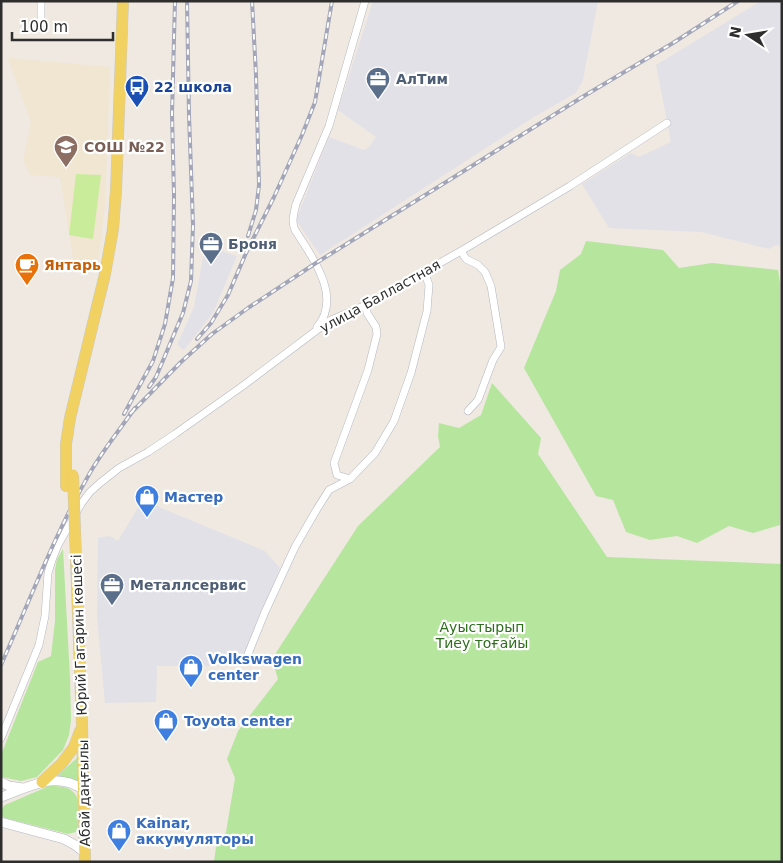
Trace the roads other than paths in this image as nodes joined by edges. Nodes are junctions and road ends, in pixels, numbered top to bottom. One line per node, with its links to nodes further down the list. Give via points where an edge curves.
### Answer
1 (41, 1): 5 (street)
2 (123, 1): 14 (main road, Юрий Гагарин көшесі, bridge, via 113,229 66,444)
3 (131, 1): 14 (main road, Юрий Гагарин көшесі, bridge, via 120,230 76,422 73,459)
4 (365, 1): 10 (street, via 329,126 292,217 295,230 319,268 325,290 325,313)
5 (40, 24)
6 (668, 123): 7 (street, улица Балластная)
7 (461, 251): 8 (street, улица Балластная); 11 (street, via 466,259 485,272 491,286 501,347 478,400)
8 (424, 271): 9 (street, улица Балластная); 12 (street, via 429,286 427,311 405,394 375,453)
9 (366, 305): 10 (street, улица Балластная, via 329,321); 12 (street, via 378,334 334,463 337,475)
10 (306, 338): 15 (street, улица Балластная, via 175,434 119,468 90,492 58,544 52,560 39,645)
11 (468, 411)
12 (350, 479): 13 (street, via 329,490 294,547)
13 (246, 659)
14 (82, 725): 17 (main road, via 74,747); 19 (main road, Абай даңғылы)
15 (1, 738)
16 (1, 782): 18 (street)
17 (42, 782): 18 (street); 19 (street, via 68,782)
18 (26, 788): 20 (street)
19 (84, 790): 22 (main road, Абай даңғылы)
20 (1, 797)
21 (1, 822): 22 (street, via 64,839 76,845)
22 (85, 858)

